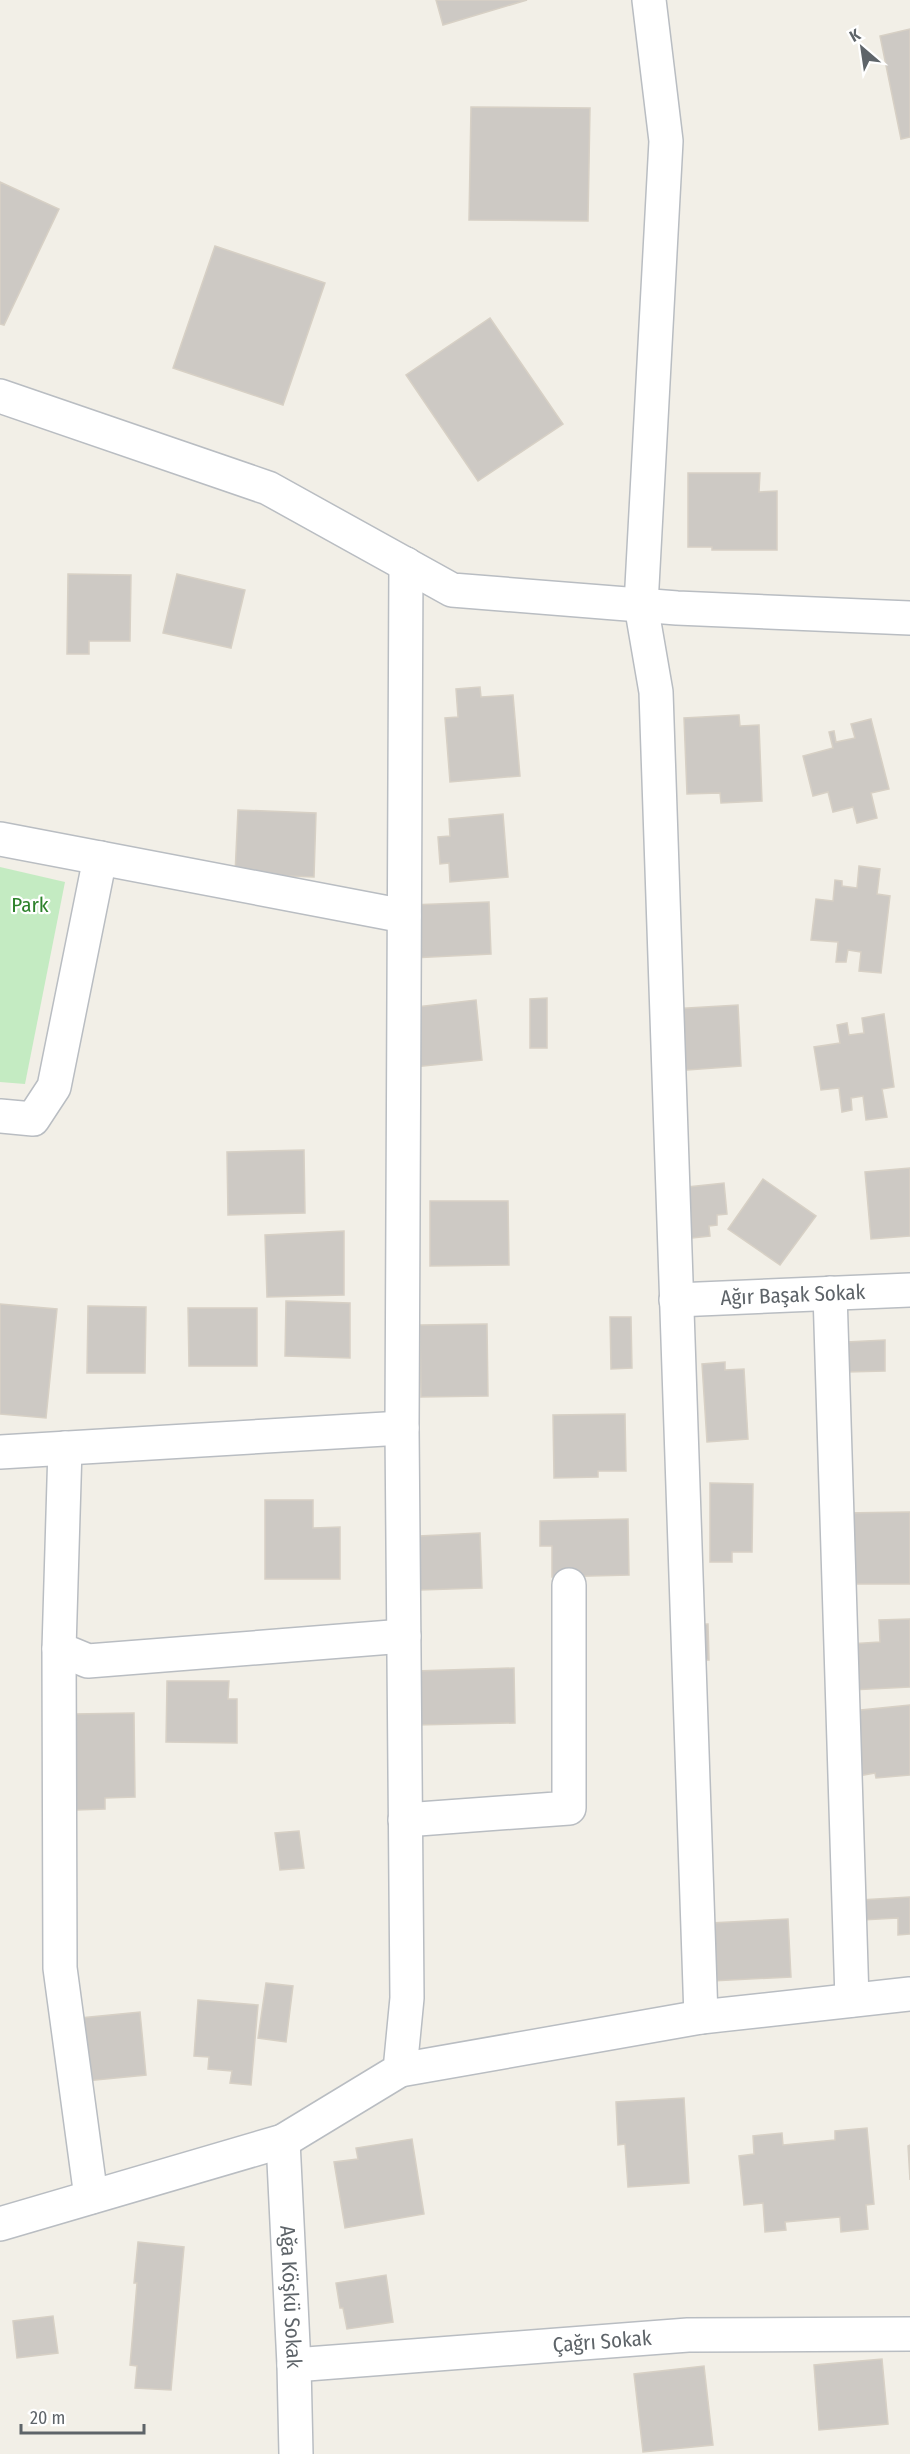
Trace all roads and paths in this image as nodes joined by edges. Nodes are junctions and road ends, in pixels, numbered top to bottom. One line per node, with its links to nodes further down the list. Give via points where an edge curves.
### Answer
1 (650, 0): 4 (street, via 666,141)
2 (0, 396): 3 (street, via 268,488)
3 (406, 564): 4 (street, via 452,590); 8 (street)
4 (641, 605): 5 (street); 12 (street, via 656,692)
5 (910, 618)
6 (0, 839): 7 (street)
7 (100, 858): 8 (street); 9 (street, via 54,1087 33,1119)
8 (404, 916): 13 (street)
9 (0, 1116)
10 (910, 1290): 11 (street, Ağır Başak Sokak)
11 (830, 1293): 12 (street, Ağır Başak Sokak); 21 (street)
12 (676, 1300): 22 (street)
13 (402, 1428): 14 (street); 17 (street)
14 (65, 1448): 15 (street); 18 (street)
15 (0, 1452)
16 (569, 1585): 19 (street, via 569,1809)
17 (404, 1636): 18 (street, via 88,1661); 19 (street)
18 (59, 1649): 25 (street, via 60,1968)
19 (405, 1820): 23 (street, via 407,1998)
20 (910, 1994): 21 (street)
21 (852, 2000): 22 (street)
22 (701, 2017): 23 (street)
23 (400, 2070): 24 (street)
24 (282, 2140): 25 (street); 28 (street, Ağa Köşkü Sokak)
25 (91, 2197): 26 (street)
26 (0, 2224)
27 (910, 2334): 28 (street, Çağrı Sokak, via 688,2335)
28 (294, 2366): 29 (street, Ağa Köşkü Sokak)
29 (296, 2454)

